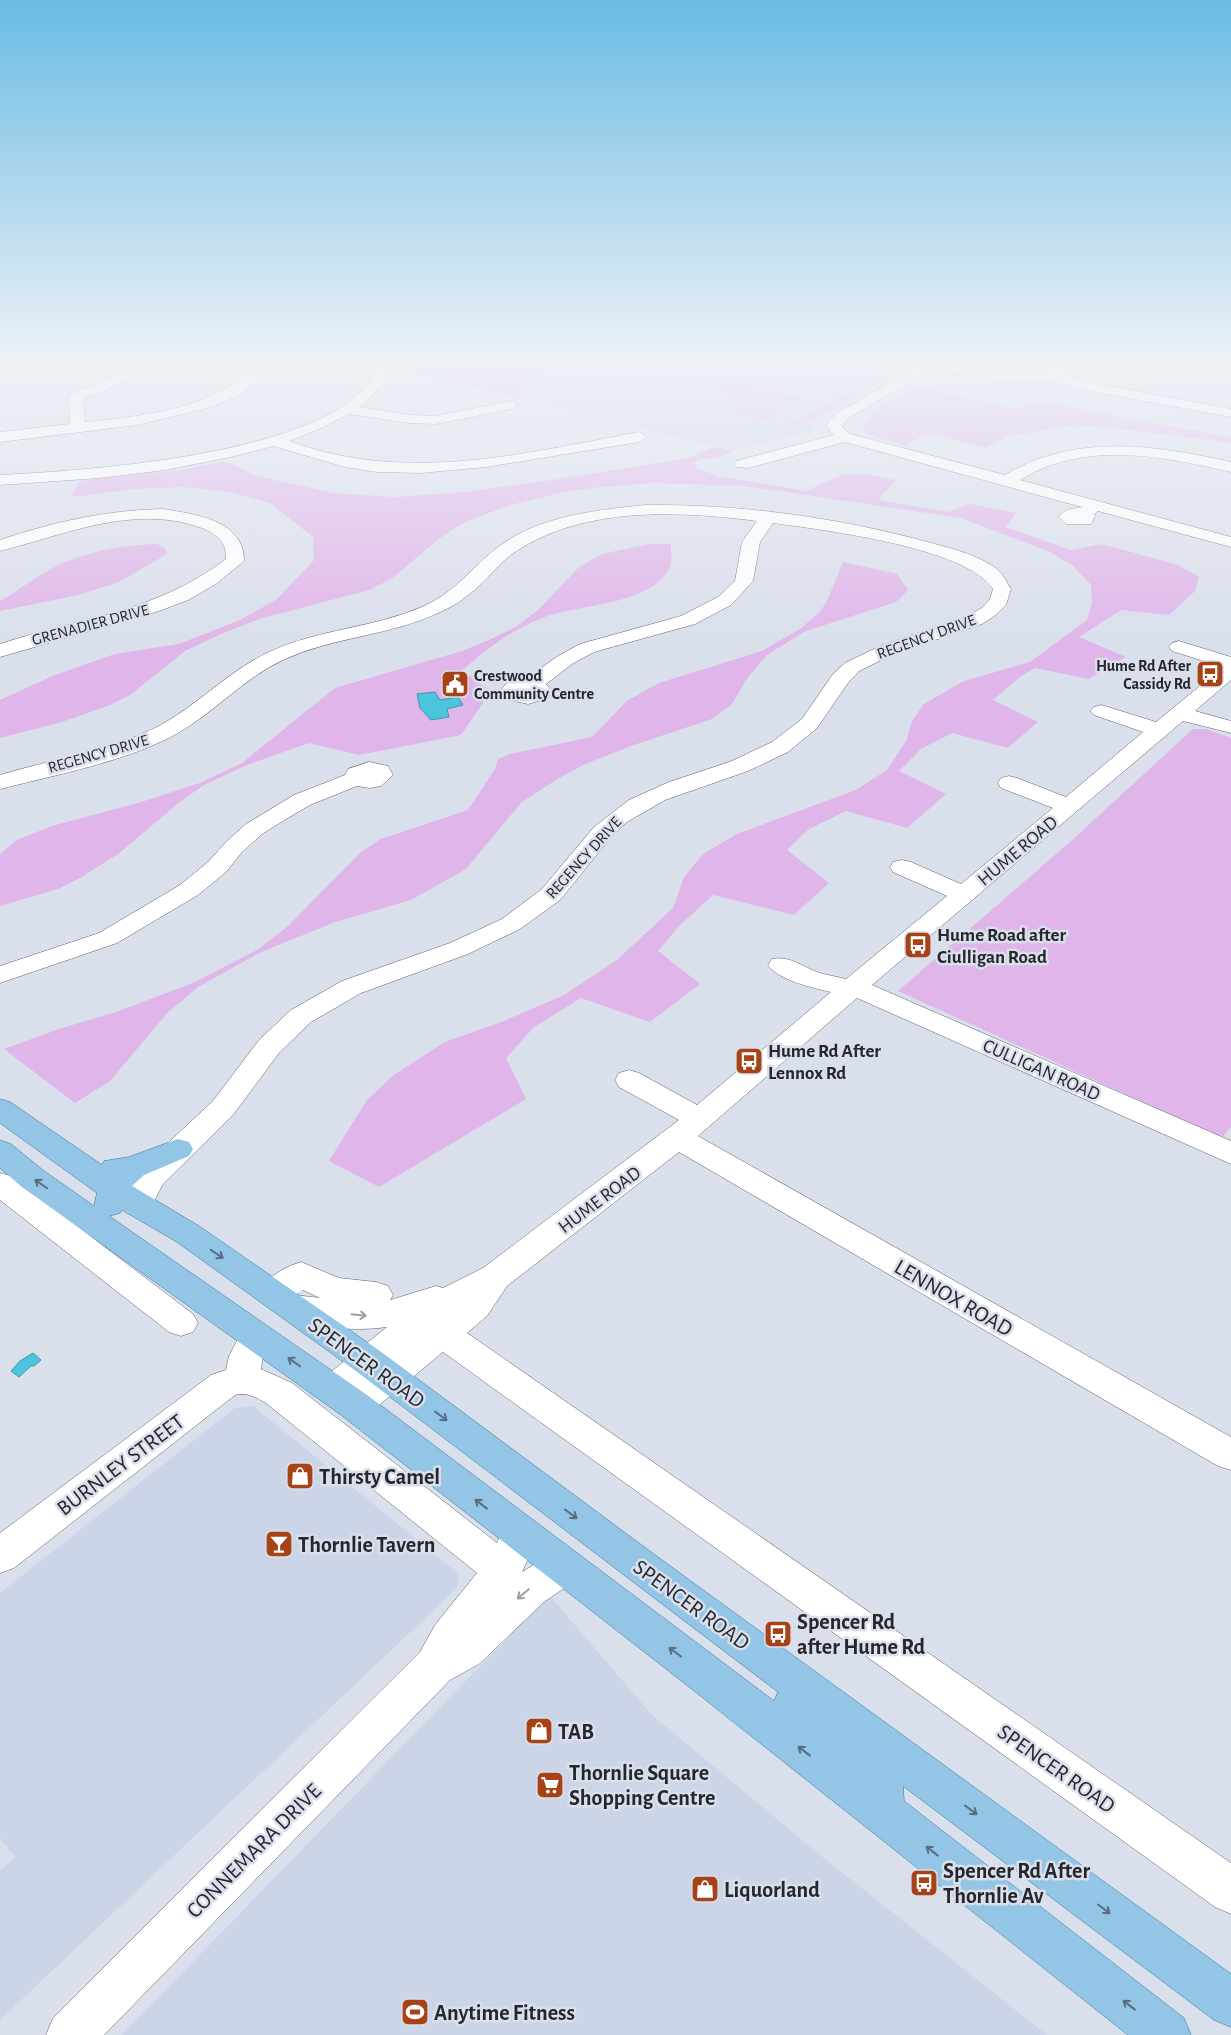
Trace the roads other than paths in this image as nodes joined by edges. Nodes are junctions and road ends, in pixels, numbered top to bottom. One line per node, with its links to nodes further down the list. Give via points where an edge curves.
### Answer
1 (222, 455): 11 (street, via 162,467)
2 (315, 455): 3 (street, via 357,465 397,468 476,464)
3 (531, 455)
4 (777, 455): 8 (street, via 760,462)
5 (911, 455): 10 (street)
6 (1078, 455): 12 (street, via 1031,467)
7 (1160, 455): 9 (street)
8 (742, 464)
9 (1231, 467)
10 (967, 470): 12 (street); 13 (street)
11 (0, 480)
12 (1008, 480): 16 (street, via 1090,509)
13 (950, 481)
14 (1166, 508): 16 (street)
15 (769, 517): 23 (street, via 750,543 750,564 742,584 728,598 688,621 587,648 562,661); 29 (street, REGENCY DRIVE, via 689,510 647,511 613,514 547,529 502,552 464,590 428,611 274,657 188,719 160,735); 42 (street, REGENCY DRIVE, via 892,538 954,555 991,573 999,581 1001,596 996,605 968,623 895,646 854,666 840,678 812,721 778,748 643,801 623,813 589,848 561,886 511,924 478,941 354,985 296,1019 238,1085 225,1105)
16 (1146, 519): 17 (street)
17 (1231, 542)
18 (0, 546): 20 (street, GRENADIER DRIVE, via 61,527 140,515 180,517 206,523 232,540 236,550 235,561 218,576 186,595 122,619 26,641)
19 (1180, 647): 21 (street)
20 (0, 651)
21 (1231, 663)
22 (1231, 670): 25 (street, HUME ROAD)
23 (533, 684)
24 (1101, 711): 27 (street)
25 (1183, 711): 26 (street); 27 (street, HUME ROAD)
26 (1231, 726)
27 (1157, 730): 31 (street, HUME ROAD)
28 (356, 779): 35 (street, via 302,800 254,829 217,867 188,890 108,938)
29 (0, 782)
30 (1009, 782): 31 (street, HUME ROAD)
31 (1070, 806): 33 (street, HUME ROAD)
32 (902, 867): 33 (street, HUME ROAD)
33 (964, 894): 36 (street, HUME ROAD)
34 (781, 965): 36 (street, via 814,980)
35 (0, 975)
36 (851, 989): 41 (street, HUME ROAD); 44 (street, CULLIGAN ROAD, via 872,993)
37 (629, 1080): 41 (street)
38 (0, 1102): 46 (main road, via 17,1103 103,1166 118,1170)
39 (0, 1108): 46 (main road, SPENCER ROAD)
40 (0, 1124): 43 (main road, via 13,1134 10,1142)
41 (689, 1128): 47 (street, HUME ROAD); 56 (street, LENNOX ROAD)
42 (178, 1149): 46 (main road)
43 (0, 1150): 52 (main road, one-way to 43, via 33,1179)
44 (1231, 1154)
45 (0, 1184): 50 (street)
46 (128, 1187): 49 (main road, SPENCER ROAD, one-way to 49, via 188,1234); 52 (main road, via 109,1205 111,1216 237,1306)
47 (481, 1283): 49 (street, HUME ROAD, one-way to 47, via 365,1316 398,1312); 51 (street, HUME ROAD, via 475,1307); 53 (street, HUME ROAD, via 420,1321)
48 (376, 1295): 49 (street, SPENCER ROAD, via 332,1290 301,1274)
49 (283, 1300): 53 (main road, SPENCER ROAD)
50 (180, 1323)
51 (442, 1333): 53 (street, HUME ROAD); 64 (street, SPENCER ROAD)
52 (256, 1336): 54 (street, via 246,1356); 55 (main road, one-way to 52)
53 (378, 1369): 55 (street, HUME ROAD); 60 (main road, SPENCER ROAD, one-way to 60)
54 (242, 1379): 58 (street, BURNLEY STREET, via 223,1385); 61 (street, via 263,1384 279,1393)
55 (344, 1397): 57 (main road, one-way to 55)
56 (1231, 1455)
57 (520, 1534): 59 (main road); 61 (street, CONNEMARA DRIVE)
58 (0, 1556)
59 (564, 1567): 62 (street, CONNEMARA DRIVE, one-way to 62, via 524,1594 465,1650); 63 (main road, one-way to 59)
60 (642, 1567): 63 (main road, via 667,1608 846,1742 875,1770 882,1790); 65 (main road, SPENCER ROAD, one-way to 65)
61 (503, 1571): 62 (street, CONNEMARA DRIVE, via 449,1638)
62 (435, 1666): 66 (street, CONNEMARA DRIVE)
63 (881, 1811): 67 (main road, one-way to 63)
64 (1231, 1892)
65 (1231, 2003)
66 (70, 2035)
67 (1168, 2035)

